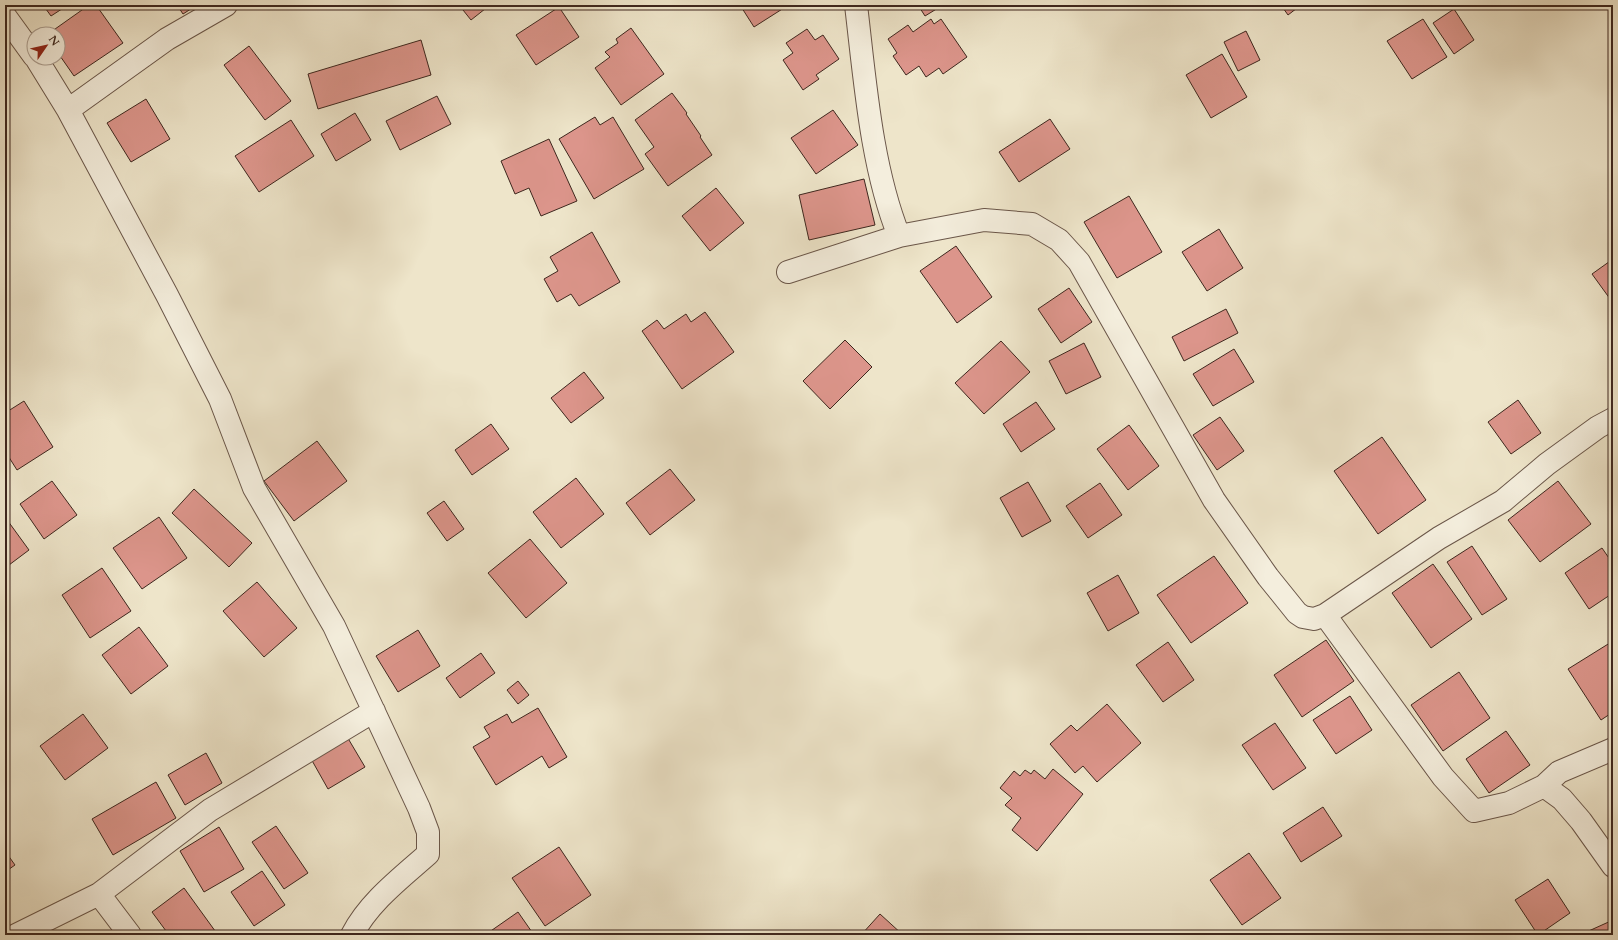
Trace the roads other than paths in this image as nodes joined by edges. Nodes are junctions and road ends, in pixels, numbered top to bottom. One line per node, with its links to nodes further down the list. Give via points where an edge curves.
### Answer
1 (226, 5): 6 (street, via 167,39)
2 (856, 5): 7 (street, via 872,132 890,213)
3 (5, 16): 4 (street)
4 (26, 45)
5 (41, 66): 6 (street)
6 (68, 110): 11 (street, via 220,399 254,488 334,626)
7 (899, 236): 8 (street); 10 (street, via 984,220 1032,224 1059,240 1079,262 1214,500 1268,577 1297,613 1314,619)
8 (788, 272)
9 (1613, 419): 10 (street, via 1547,464 1503,501 1439,538)
10 (1325, 615): 13 (street, via 1443,777 1474,811 1509,803)
11 (374, 711): 15 (street, via 210,810); 18 (street, via 419,808 428,832 428,854 388,890 359,921)
12 (1613, 749): 13 (street, via 1559,772)
13 (1544, 786): 14 (street, via 1562,798)
14 (1613, 866)
15 (98, 894): 16 (street); 17 (street)
16 (16, 935)
17 (130, 935)
18 (352, 935)

